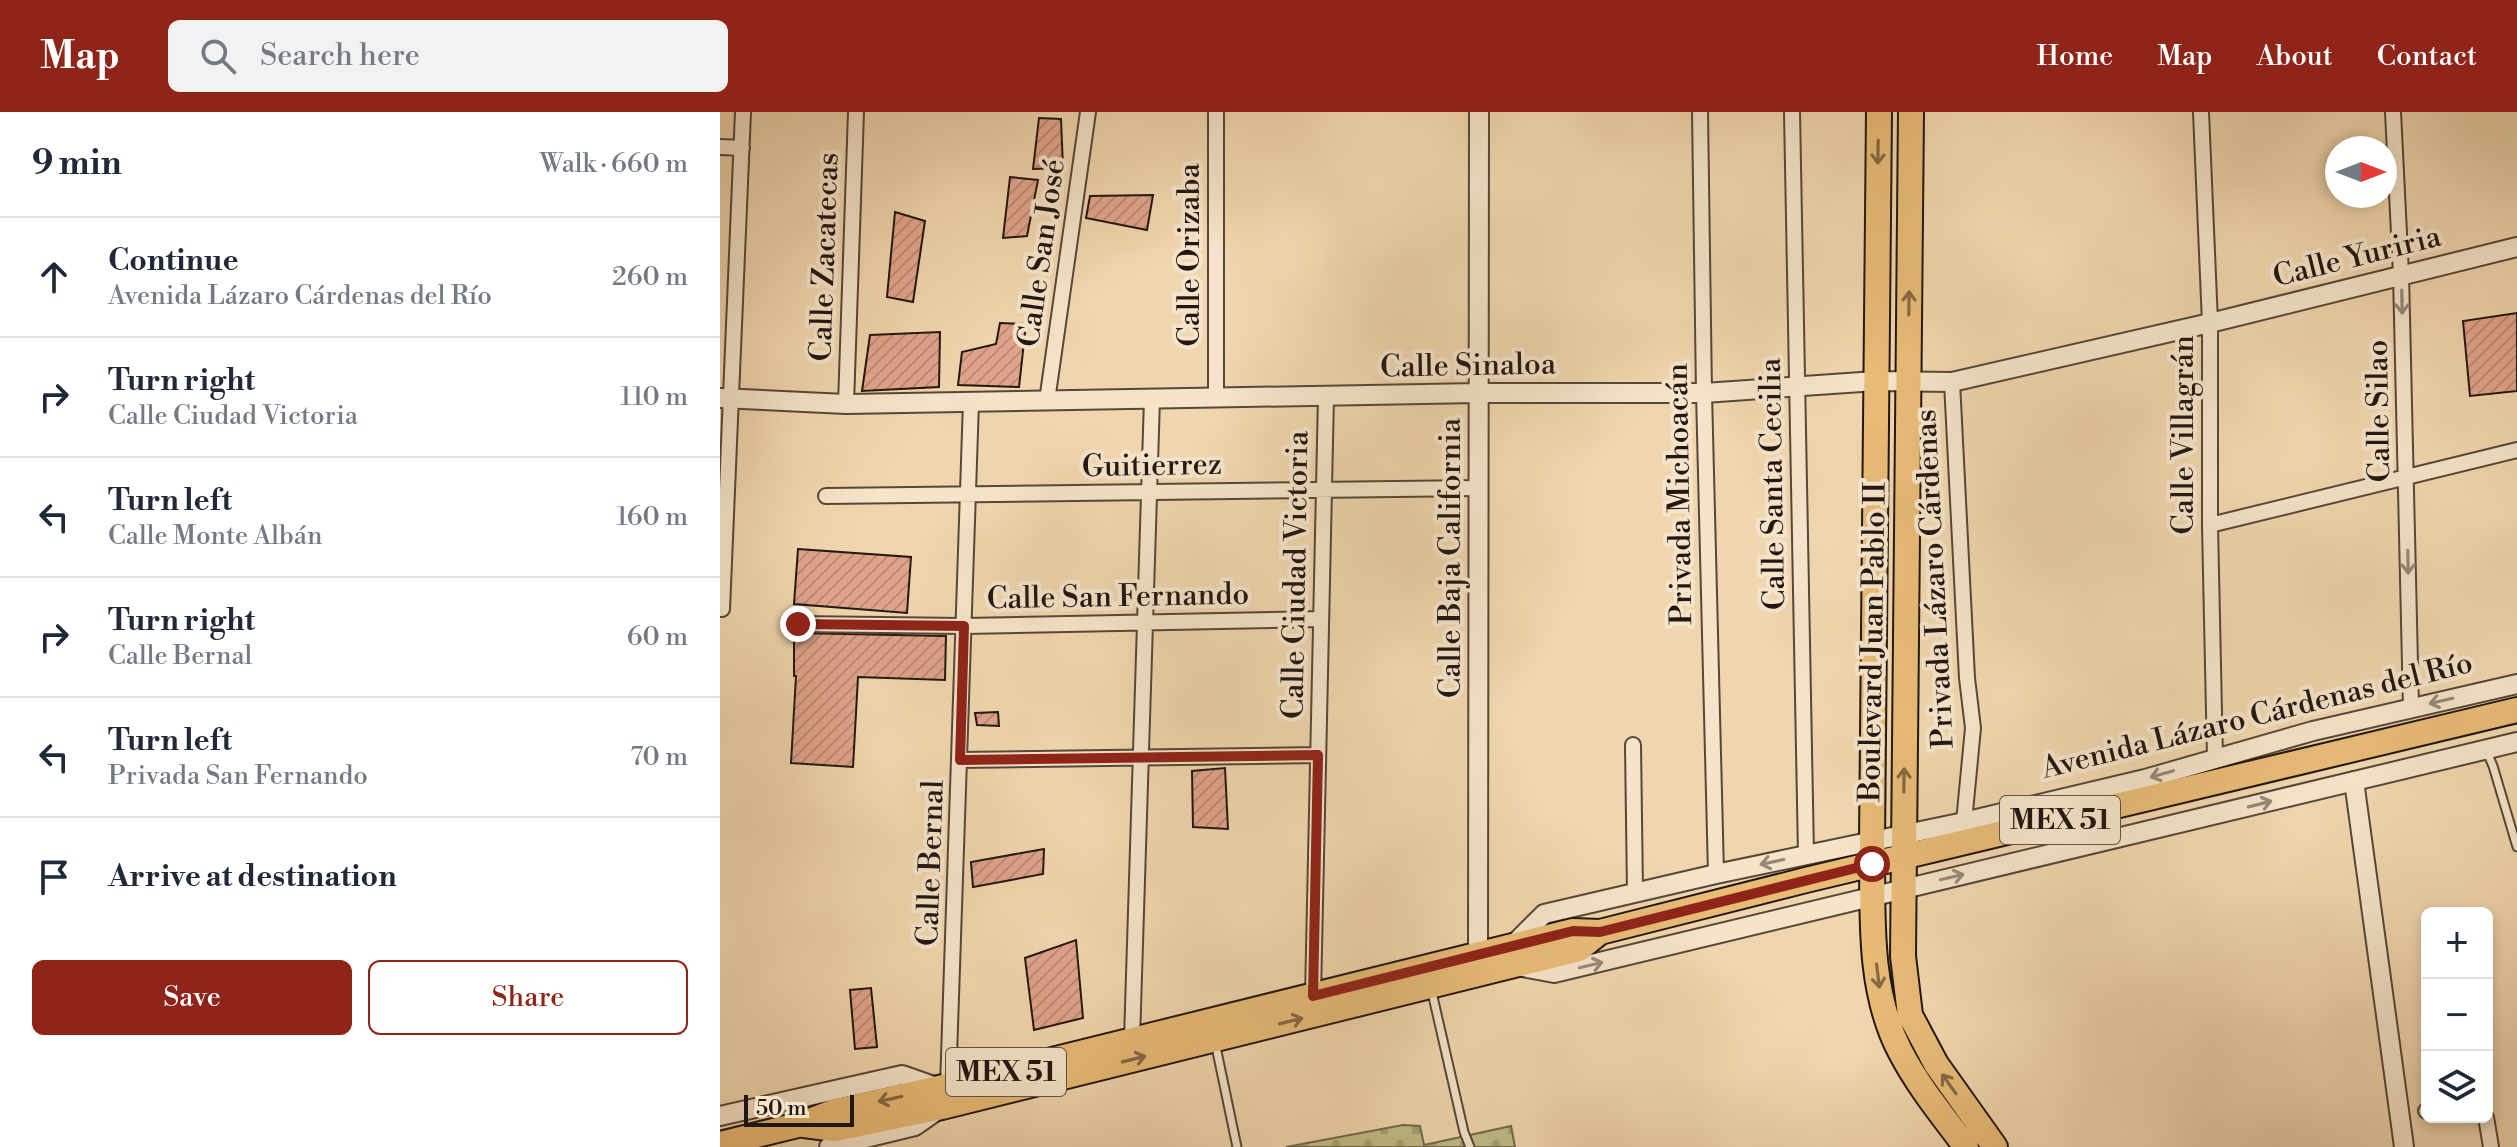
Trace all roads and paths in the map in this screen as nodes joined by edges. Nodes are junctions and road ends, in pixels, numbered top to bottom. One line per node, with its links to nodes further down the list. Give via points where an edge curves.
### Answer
1 (743, 112): 13 (street)
2 (856, 112): 29 (street, Calle Zacatecas)
3 (1088, 112): 27 (street, Calle San José)
4 (1216, 112): 24 (street, Calle Orizaba)
5 (1479, 112): 21 (street, Calle Baja California)
6 (1700, 112): 22 (street, Privada Michoacán)
7 (1792, 112): 20 (street, Calle Santa Cecilia)
8 (1879, 112): 17 (main road, Boulevard Juan Pablo II, one-way to 17)
9 (1911, 112): 18 (main road, Boulevard Juan Pablo II, one-way to 9)
10 (2201, 112): 16 (street, Calle Villagrán)
11 (2393, 112): 15 (street, Calle Silao)
12 (720, 147): 13 (street)
13 (742, 148): 25 (street)
14 (2517, 247): 15 (street, Calle Yuriria)
15 (2401, 274): 16 (street, Calle Yuriria); 31 (street, Calle Silao, one-way to 31)
16 (2210, 323): 19 (street, Calle Sinaloa); 37 (street, Calle Villagrán)
17 (1876, 381): 18 (street, Calle Sinaloa); 20 (street, Calle Sinaloa); 57 (main road, Boulevard Juan Pablo II)
18 (1908, 381): 19 (street, Calle Sinaloa); 55 (main road, Boulevard Juan Pablo II, one-way to 18)
19 (1952, 382): 54 (street, Privada Lázaro Cárdenas, via 1973,728)
20 (1797, 388): 22 (street, Calle Sinaloa); 58 (street, Calle Santa Cecilia)
21 (1479, 393): 22 (street, Calle Sinaloa); 23 (street, Calle Sinaloa); 32 (street, Calle Baja California)
22 (1704, 393): 59 (street, Privada Michoacán)
23 (1326, 396): 24 (street, Calle Sinaloa); 33 (street, Calle Ciudad Victoria)
24 (1216, 397): 26 (street, Calle Sinaloa)
25 (726, 398): 29 (street, Calle Sinaloa); 38 (street)
26 (1152, 399): 27 (street, Calle Sinaloa); 34 (street)
27 (1047, 401): 28 (street, Calle Sinaloa)
28 (971, 402): 29 (street, Calle Sinaloa); 35 (street, Calle Bernal)
29 (846, 404)
30 (2517, 450): 31 (street)
31 (2406, 477): 37 (street); 44 (street, Calle Silao, one-way to 44)
32 (1479, 488): 33 (street, Guitierrez); 63 (street, Calle Baja California)
33 (1324, 490): 34 (street, Guitierrez); 39 (street, Calle Ciudad Victoria)
34 (1151, 492): 35 (street, Guitierrez); 40 (street)
35 (968, 495): 36 (street, Guitierrez); 42 (street, Calle Bernal)
36 (826, 496)
37 (2210, 525): 51 (street, Calle Villagrán)
38 (721, 609)
39 (1321, 619): 40 (street, Calle San Fernando); 49 (street, Calle Ciudad Victoria)
40 (1147, 622): 42 (street, Calle San Fernando); 50 (street)
41 (798, 624): 42 (street, Calle San Fernando)
42 (964, 626): 52 (street, Calle Bernal)
43 (2517, 684): 44 (street, Avenida Lázaro Cárdenas del Río, one-way to 44)
44 (2411, 708): 51 (street, Avenida Lázaro Cárdenas del Río)
45 (2517, 710): 55 (main road, Avenida Lázaro Cárdenas del Río / MEX 51)
46 (2517, 742): 48 (street, Avenida Lázaro Cárdenas del Río)
47 (1633, 745): 61 (street)
48 (2486, 749): 53 (street, Avenida Lázaro Cárdenas del Río); 56 (lane)
49 (1318, 755): 50 (street); 66 (street, Calle Ciudad Victoria)
50 (1142, 758): 52 (street); 68 (street)
51 (2215, 759): 54 (street, Avenida Lázaro Cárdenas del Río, one-way to 54)
52 (960, 760): 69 (street, Calle Bernal)
53 (2354, 781): 60 (street, Avenida Lázaro Cárdenas del Río, one-way to 53); 78 (street)
54 (1964, 822): 55 (street, Avenida Lázaro Cárdenas del Río)
55 (1903, 846): 57 (main road, Avenida Lázaro Cárdenas del Río / MEX 51); 60 (main road, Boulevard Juan Pablo II)
56 (2517, 847)
57 (1872, 853): 58 (street, Avenida Lázaro Cárdenas del Río); 62 (main road, Boulevard Juan Pablo II); 64 (main road, Avenida Lázaro Cárdenas del Río / MEX 51, via 1600,932 1579,949)
58 (1806, 855): 59 (street, Avenida Lázaro Cárdenas del Río, one-way to 59)
59 (1716, 874): 61 (street, Avenida Lázaro Cárdenas del Río)
60 (1903, 889): 62 (street, Avenida Lázaro Cárdenas del Río); 77 (main road, Boulevard Juan Pablo II, one-way to 60, via 1936,1064 1910,1015)
61 (1635, 892): 64 (street, Avenida Lázaro Cárdenas del Río, via 1544,914)
62 (1873, 898): 64 (street, Avenida Lázaro Cárdenas del Río, one-way to 62, via 1554,973); 76 (main road, Boulevard Juan Pablo II, one-way to 76, via 1881,1000 1899,1049)
63 (1478, 955): 64 (main road, Avenida Lázaro Cárdenas del Río / MEX 51); 66 (main road, Avenida Lázaro Cárdenas del Río / MEX 51)
64 (1512, 957): 65 (main road, Avenida Lázaro Cárdenas del Río / MEX 51)
65 (1431, 986): 67 (main road, Avenida Lázaro Cárdenas del Río / MEX 51, one-way to 65); 75 (lane)
66 (1313, 996): 67 (main road, Avenida Lázaro Cárdenas del Río / MEX 51)
67 (1213, 1030): 68 (main road, Avenida Lázaro Cárdenas del Río / MEX 51); 69 (main road, Avenida Lázaro Cárdenas del Río / MEX 51, one-way to 67); 74 (lane)
68 (1132, 1040): 69 (main road, Avenida Lázaro Cárdenas del Río / MEX 51)
69 (943, 1094): 70 (street, via 902,1075); 72 (main road, Avenida Lázaro Cárdenas del Río / MEX 51, via 833,1112); 73 (street, via 915,1126)
70 (720, 1116)
71 (2487, 1123): 79 (street)
72 (720, 1144)
73 (829, 1147)
74 (1237, 1147)
75 (1470, 1147)
76 (1966, 1147)
77 (1995, 1147)
78 (2404, 1147)
79 (2491, 1147)

